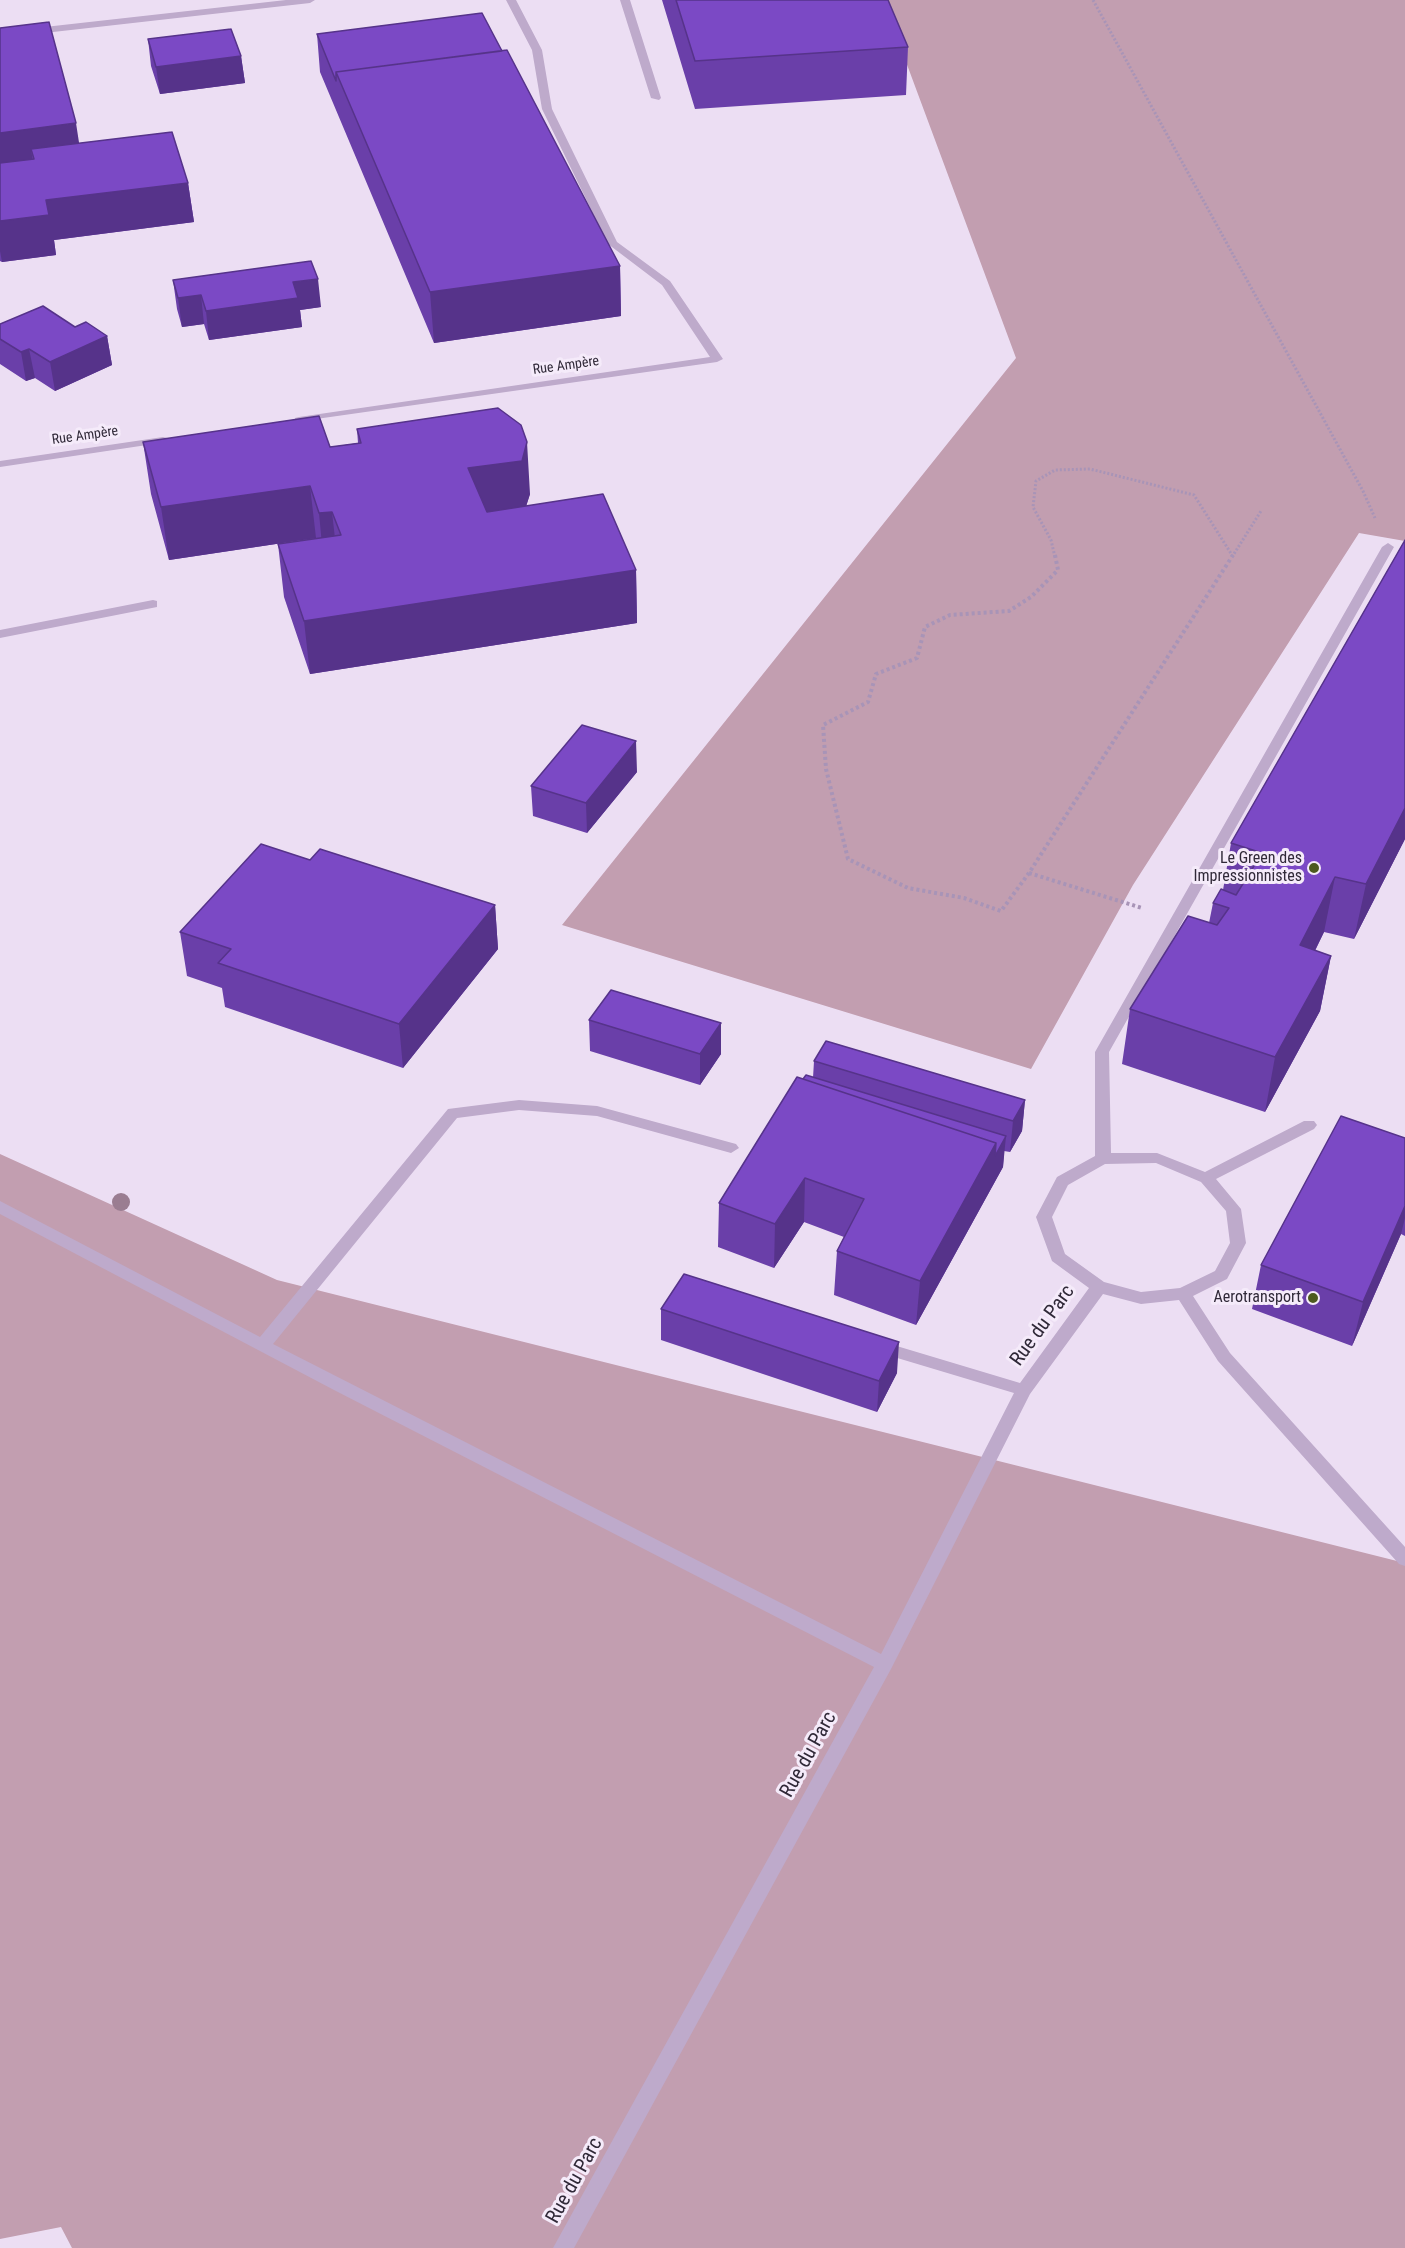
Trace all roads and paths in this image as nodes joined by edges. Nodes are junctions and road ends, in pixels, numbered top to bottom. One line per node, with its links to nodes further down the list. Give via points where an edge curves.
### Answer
1 (310, 0): 5 (lane)
2 (511, 0): 7 (lane, Rue Ampère, via 537,50 547,109 613,244 666,283 717,359)
3 (625, 0): 6 (lane)
4 (1093, 0): 11 (path, via 1363,491)
5 (0, 34)
6 (656, 98)
7 (282, 423)
8 (176, 438): 9 (lane, Rue Ampère)
9 (0, 464)
10 (1261, 511): 12 (path)
11 (1388, 547): 16 (lane)
12 (1232, 555): 15 (path); 15 (path, via 1194,495 1090,469 1055,470 1036,481 1033,507 1051,540 1058,570 1031,597 1009,610 950,615 925,627 917,658 876,674 868,702 822,725 826,769 848,859 908,888 964,898 1001,911)
13 (153, 603): 14 (lane)
14 (0, 633)
15 (1029, 873): 16 (path)
16 (1177, 919): 19 (lane, via 1102,1052)
17 (1309, 1125): 20 (lane)
18 (731, 1148): 25 (lane, via 597,1111 519,1105 453,1113)
19 (1103, 1159): 20 (lane, via 1156,1158); 22 (lane, via 1062,1181 1044,1217 1058,1257)
20 (1206, 1178): 23 (lane, via 1233,1209 1238,1243 1221,1275)
21 (0, 1207): 25 (lane)
22 (1099, 1287): 23 (lane, via 1141,1298); 26 (lane, Rue du Parc)
23 (1183, 1294): 27 (lane, via 1224,1357)
24 (865, 1342): 26 (lane)
25 (263, 1345): 28 (lane)
26 (1023, 1390): 28 (lane, Rue du Parc)
27 (1405, 1559)
28 (885, 1664): 29 (lane, Rue du Parc)
29 (563, 2248)

